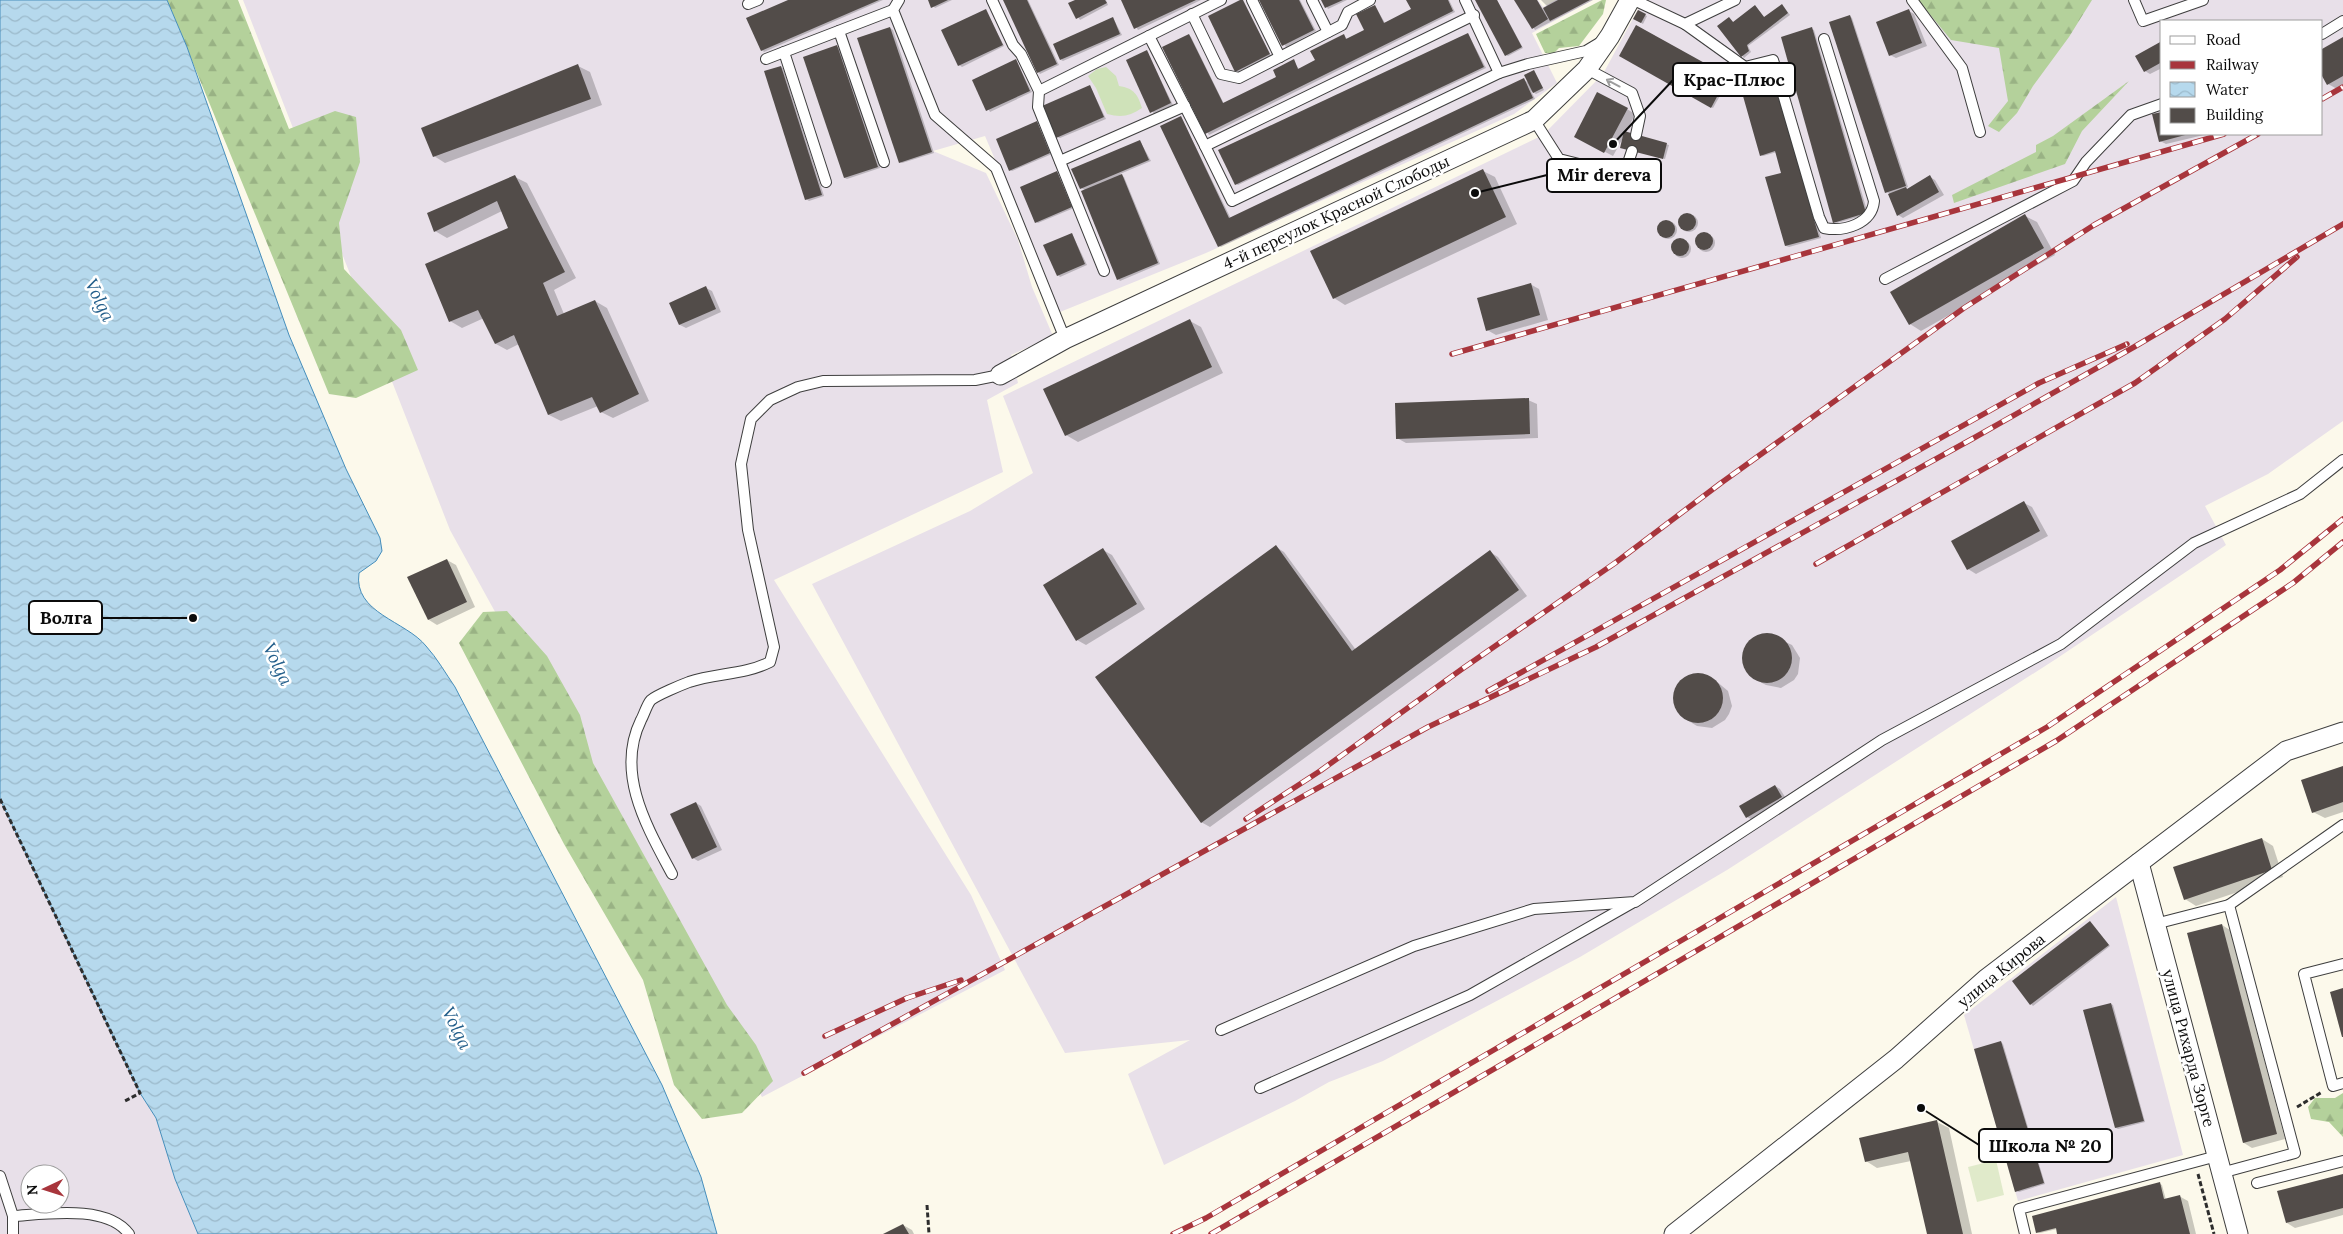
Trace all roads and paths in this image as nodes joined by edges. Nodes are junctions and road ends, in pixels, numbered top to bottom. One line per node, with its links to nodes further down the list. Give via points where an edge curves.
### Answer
1 (758, 0): 15 (lane)
2 (899, 0): 16 (lane)
3 (992, 0): 32 (lane)
4 (1221, 0): 17 (lane)
5 (1252, 0): 28 (lane)
6 (1312, 0): 22 (lane)
7 (1370, 0): 22 (lane, via 1348,12 1342,25)
8 (1465, 0): 18 (lane)
9 (1630, 0): 25 (street, 4-й переулок Красной Слободы)
10 (1634, 0): 20 (lane)
11 (1735, 0): 20 (lane)
12 (1912, 0): 36 (lane, via 1962,68)
13 (2134, 0): 14 (lane, via 2143,21)
14 (2203, 0)
15 (748, 4)
16 (893, 10): 21 (lane); 45 (lane, via 935,115 996,168)
17 (1192, 14): 24 (lane); 28 (lane, via 1221,74 1239,78)
18 (1474, 15): 31 (lane); 38 (lane)
19 (2343, 21): 23 (lane)
20 (1685, 24): 26 (lane, via 1745,67 1773,60 1818,217 1824,228 1836,230 1867,218 1873,210 1874,201)
21 (839, 30): 27 (lane); 41 (lane)
22 (1328, 32): 28 (lane)
23 (2323, 33)
24 (1149, 36): 32 (lane); 34 (lane)
25 (1610, 36): 30 (street, 4-й переулок Красной Слободы); 31 (lane, via 1586,51)
26 (1824, 39)
27 (784, 52): 29 (lane); 42 (lane)
28 (1280, 57)
29 (766, 59)
30 (1587, 69): 35 (street, 4-й переулок Красной Слободы); 37 (lane, one-way to 30, via 1640,116 1632,93)
31 (1499, 73): 38 (lane, via 1232,201)
32 (1039, 91): 40 (lane, via 1038,106)
33 (2160, 105): 44 (lane, via 2130,115 2086,162 2073,181)
34 (1185, 106): 38 (lane); 40 (lane)
35 (1534, 120): 39 (lane, via 1559,160 1595,168 1626,169); 45 (street, 4-й переулок Красной Слободы)
36 (1980, 132)
37 (1636, 135)
38 (1205, 146)
39 (1632, 151)
40 (1060, 161): 43 (lane)
41 (884, 162)
42 (826, 182)
43 (1104, 271)
44 (1885, 280)
45 (1065, 339): 46 (street, 4-й переулок Красной Слободы)
46 (1000, 375): 52 (lane, via 975,380 822,381 798,387 770,400 751,419 740,464 748,530 774,647 770,662 754,670 689,682 651,700 638,728 630,756 635,793 649,831)
47 (2343, 460): 53 (lane, via 2300,494 2194,543 2061,644 1882,740)
48 (2343, 732): 51 (street, улица Кирова, via 2286,751)
49 (0, 799): 60 (path, via 140,1093)
50 (2343, 826): 54 (lane)
51 (2139, 863): 55 (street, улица Рихарда Зорге); 72 (street, улица Кирова, via 1986,979 1896,1059)
52 (672, 874)
53 (1635, 902): 57 (lane, via 1534,909 1414,946); 59 (lane, via 1470,995)
54 (2229, 905): 55 (lane); 61 (lane)
55 (2156, 924): 64 (street, улица Рихарда Зорге)
56 (2343, 964): 58 (lane, via 2304,974)
57 (1221, 1030)
58 (2338, 1085): 61 (path, via 2304,1102)
59 (1260, 1088)
60 (125, 1101)
61 (2285, 1117): 64 (lane, via 2294,1153)
62 (2343, 1161): 66 (lane)
63 (2195, 1162): 64 (lane); 73 (lane, via 2019,1209); 74 (path)
64 (2219, 1164): 75 (street, улица Рихарда Зорге)
65 (0, 1176): 68 (lane)
66 (2256, 1184)
67 (927, 1205): 71 (path)
68 (13, 1216): 69 (lane); 70 (lane, via 76,1212 104,1218)
69 (13, 1234)
70 (129, 1234)
71 (929, 1234)
72 (1674, 1234)
73 (2026, 1234)
74 (2214, 1234)
75 (2238, 1234)

